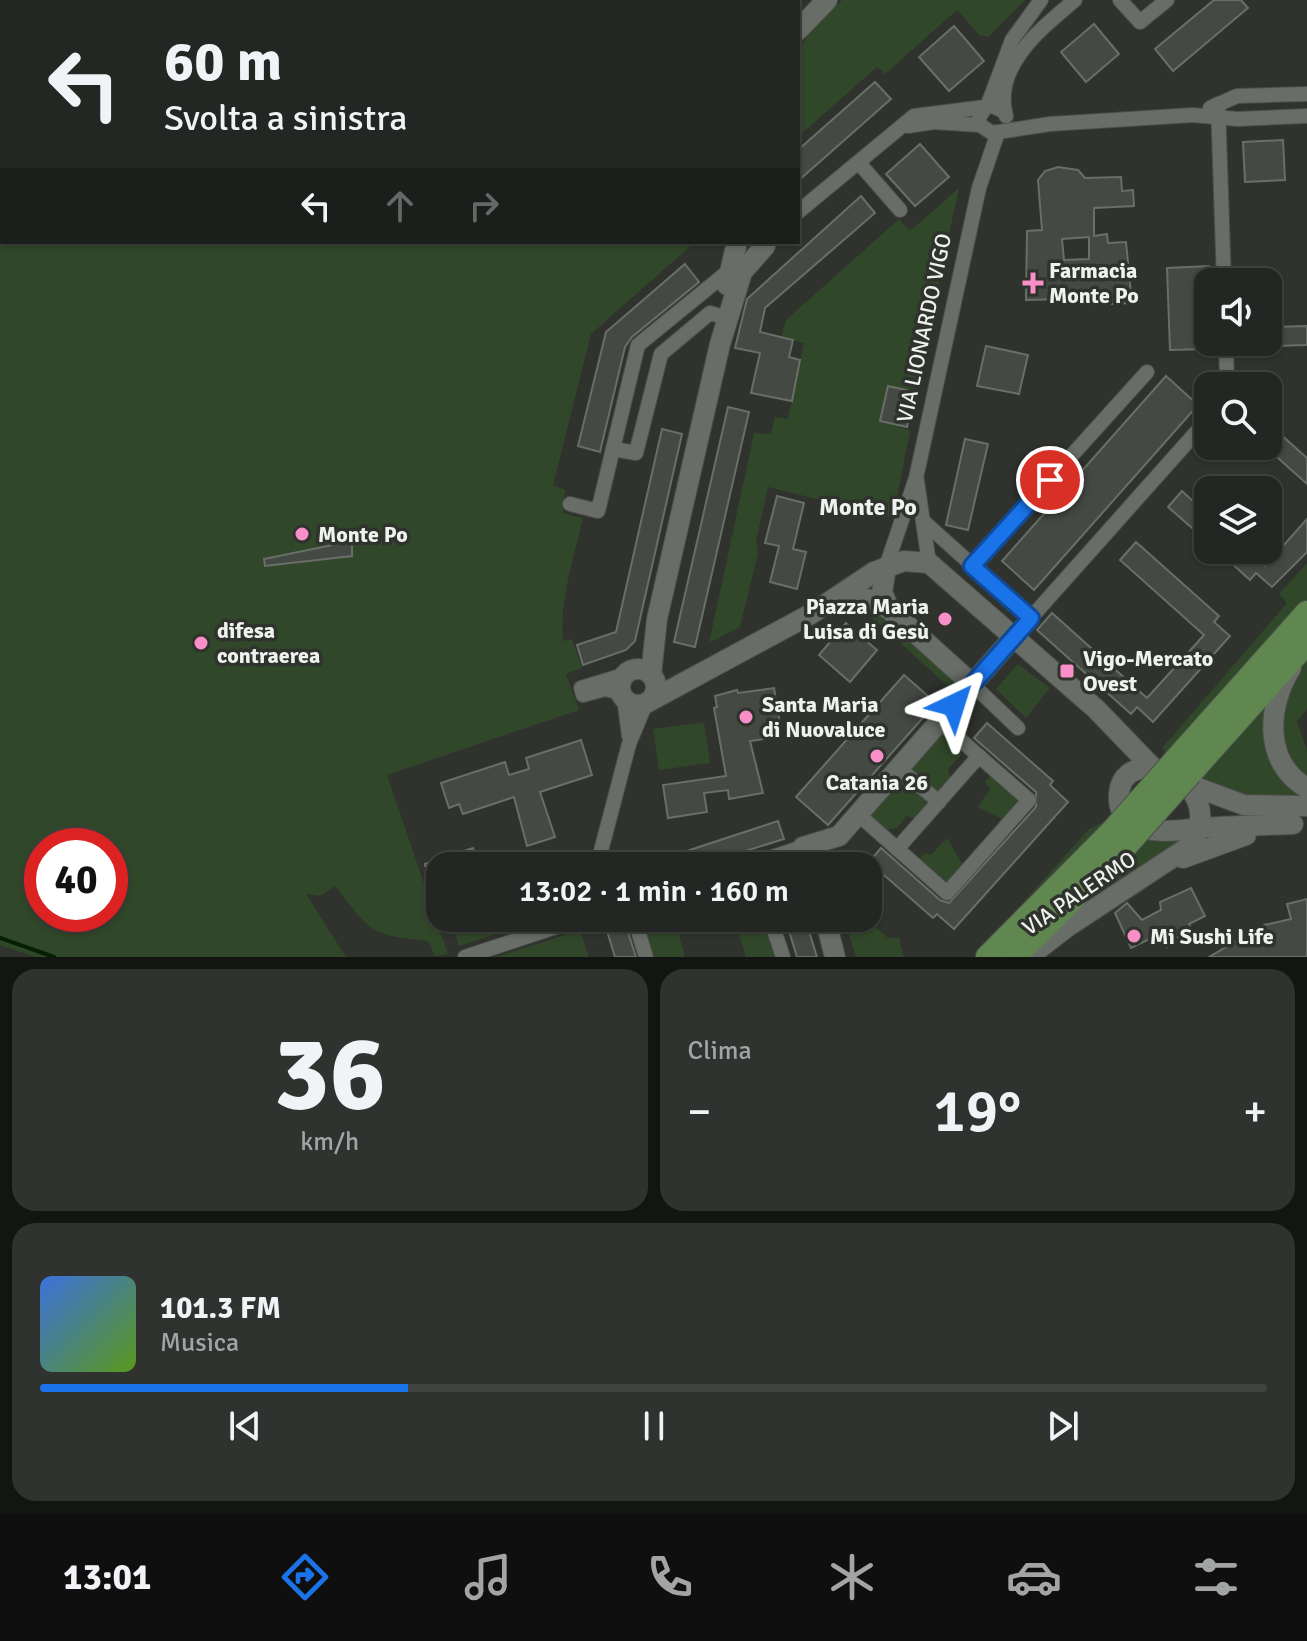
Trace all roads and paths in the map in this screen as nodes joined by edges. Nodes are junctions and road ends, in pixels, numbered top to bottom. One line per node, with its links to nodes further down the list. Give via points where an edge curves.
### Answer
1 (827, 0): 6 (street)
2 (1041, 0): 8 (street, via 1012,40)
3 (1075, 0): 10 (street, via 1019,52 1007,85)
4 (1120, 0): 5 (street, via 1140,22)
5 (1167, 0)
6 (800, 28)
7 (1307, 94): 9 (street, via 1237,96)
8 (986, 108): 10 (street, via 996,106); 13 (street); 14 (street, via 923,113)
9 (1218, 111): 11 (street); 12 (street); 22 (street)
10 (1005, 112): 12 (street); 15 (street, via 1006,124)
11 (1307, 116)
12 (1050, 124): 15 (street)
13 (981, 126): 14 (street, via 934,122); 15 (street); 17 (street)
14 (896, 130): 16 (street)
15 (999, 131): 17 (street)
16 (859, 163): 18 (street); 19 (street)
17 (979, 188): 35 (street, VIA LIONARDO VIGO)
18 (804, 210)
19 (900, 210)
20 (736, 244): 23 (street)
21 (759, 244): 27 (street, via 742,272)
22 (1224, 268)
23 (730, 270): 24 (street); 25 (street)
24 (720, 316): 26 (street, via 710,313); 27 (street)
25 (669, 318): 26 (street); 28 (street)
26 (683, 334): 29 (street)
27 (720, 344): 48 (street, via 657,619)
28 (638, 345): 29 (street); 31 (street)
29 (661, 354): 32 (street)
30 (1147, 372): 39 (street)
31 (619, 423): 32 (street); 34 (street)
32 (642, 429): 34 (street, via 636,453)
33 (1194, 435): 44 (street)
34 (613, 449): 36 (street, via 598,511)
35 (916, 478): 37 (street); 40 (street, VIA LIONARDO VIGO)
36 (570, 504)
37 (923, 521): 38 (street); 39 (street)
38 (929, 563): 40 (street, via 904,561); 45 (street)
39 (972, 566): 44 (street)
40 (886, 567): 41 (street, via 882,592); 43 (street)
41 (889, 609): 43 (street, via 858,599); 49 (street)
42 (1307, 613): 57 (main road)
43 (811, 614): 47 (street)
44 (1031, 618): 45 (street)
45 (1012, 639): 49 (street); 53 (street)
46 (1307, 643): 57 (main road); 59 (street, via 1279,692 1273,725 1280,761)
47 (689, 677): 48 (street); 50 (street)
48 (634, 682): 50 (street, via 656,688); 54 (street)
49 (972, 684): 51 (street); 52 (street)
50 (647, 702): 54 (street)
51 (940, 722): 55 (street); 56 (street)
52 (1018, 728)
53 (1121, 733): 57 (street); 58 (street)
54 (629, 744): 68 (street)
55 (979, 756): 60 (street); 67 (street, via 1029,800 978,858 947,893)
56 (899, 768): 60 (street); 62 (street)
57 (1179, 776): 58 (street, via 1136,770); 61 (street, via 1209,795 1244,805); 64 (street, via 1200,810); 65 (street, via 1193,807 1189,819); 66 (main road, bridge)
58 (1124, 780): 65 (street, via 1118,797 1123,814 1144,828)
59 (1307, 788)
60 (939, 802): 67 (street)
61 (1307, 806)
62 (859, 815): 67 (street); 69 (street)
63 (1300, 823): 64 (street); 70 (street, via 1212,844)
64 (1199, 828): 65 (street); 70 (street, via 1190,846)
65 (1169, 831)
66 (1120, 838): 75 (main road); 80 (main road)
67 (897, 849)
68 (601, 852)
69 (814, 852)
70 (1157, 870): 75 (street, VIA PALERMO)
71 (541, 932): 76 (street)
72 (638, 932): 77 (street)
73 (775, 932): 78 (street)
74 (829, 932): 79 (street)
75 (1019, 956)
76 (465, 957)
77 (646, 957)
78 (783, 957)
79 (835, 957)
80 (988, 957)

